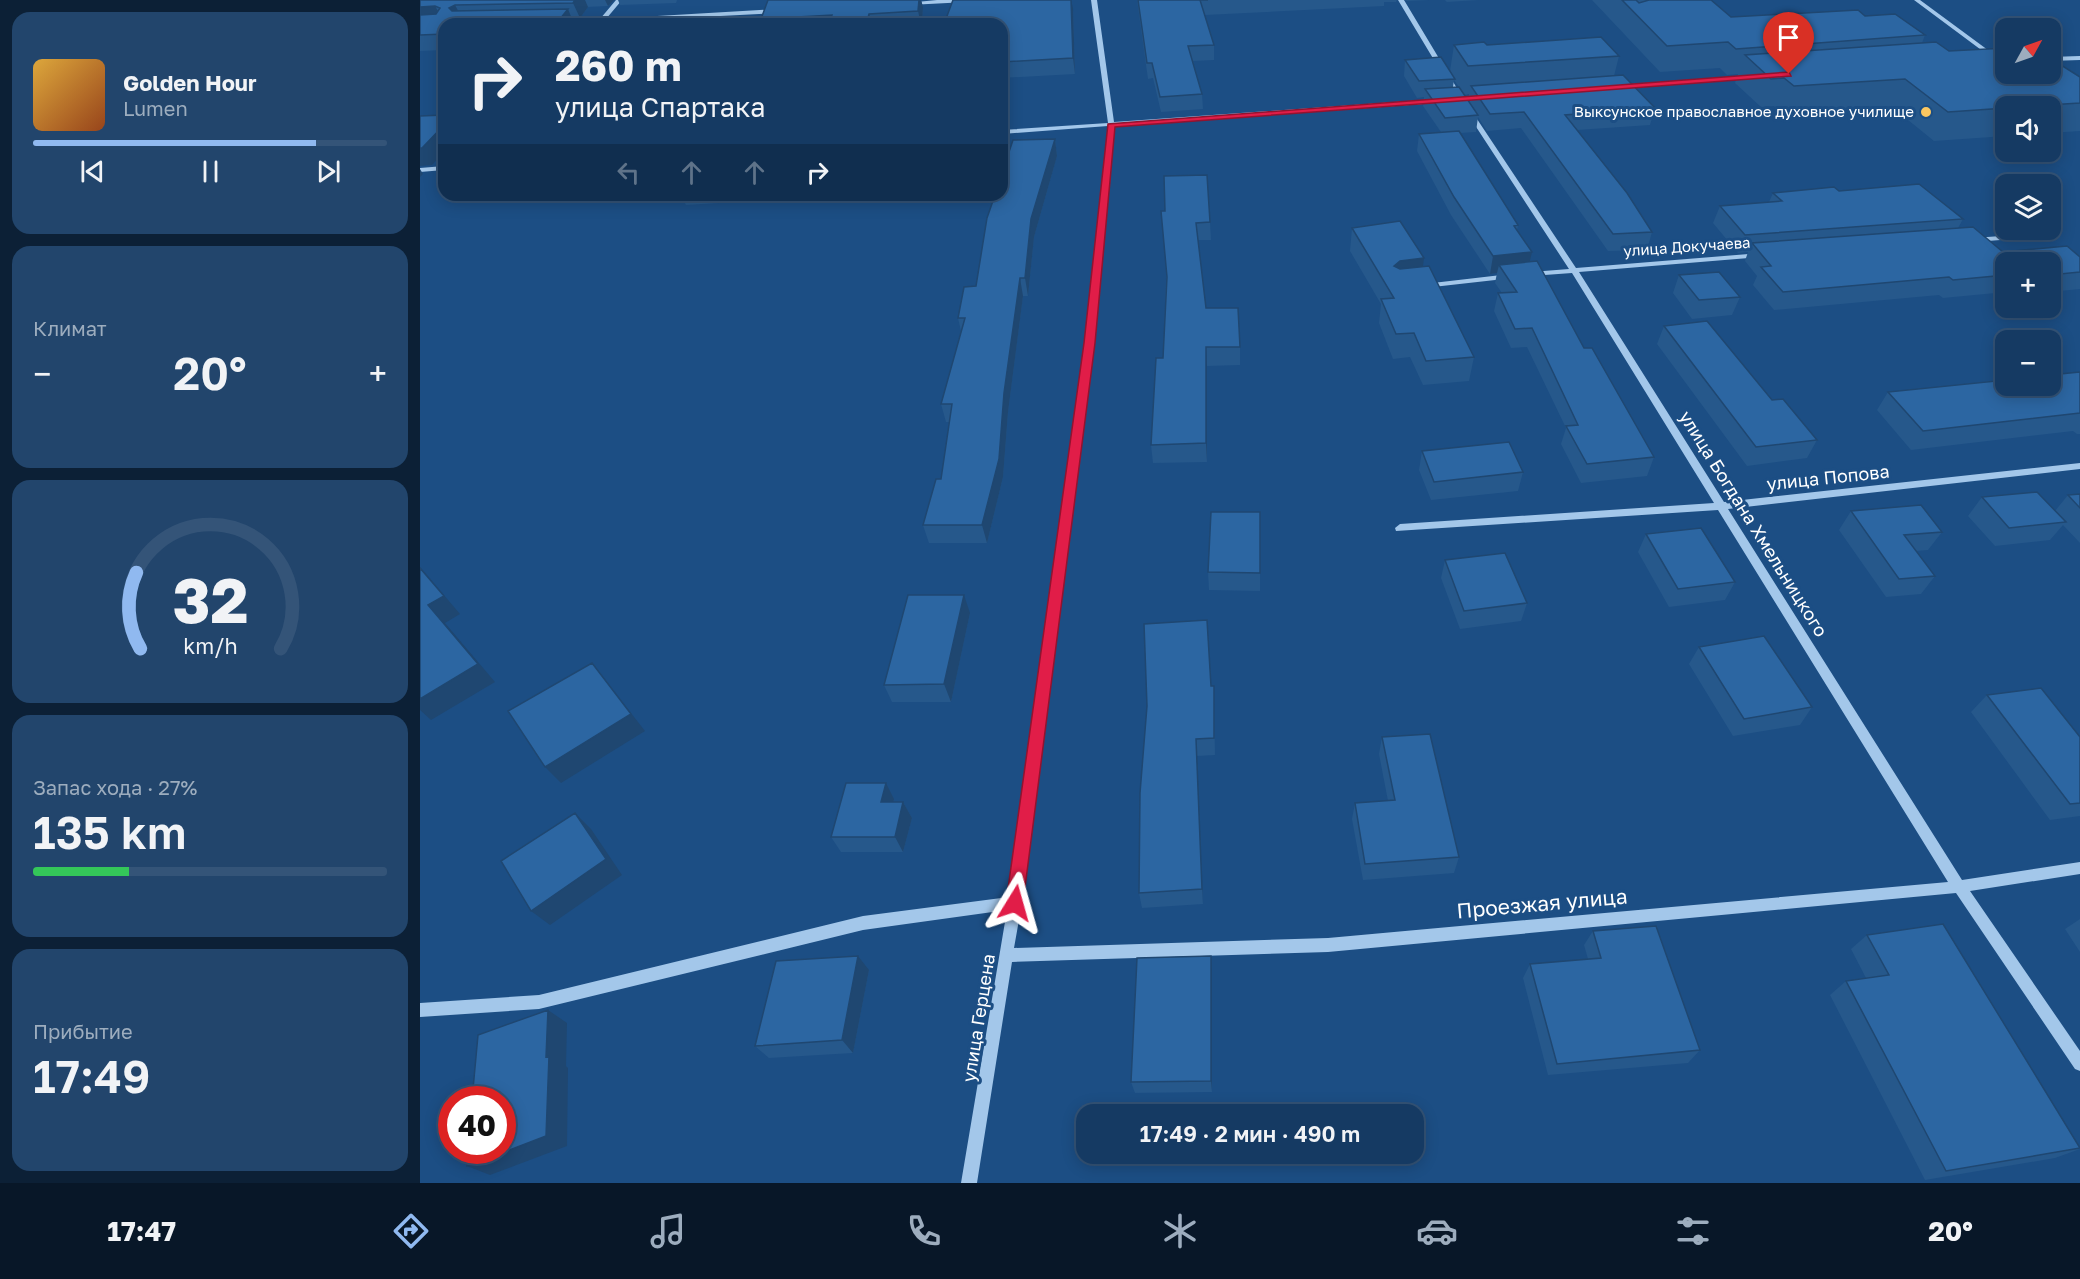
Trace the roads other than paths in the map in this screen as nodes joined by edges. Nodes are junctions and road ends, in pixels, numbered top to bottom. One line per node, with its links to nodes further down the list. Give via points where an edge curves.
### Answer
1 (619, 0): 8 (street)
2 (967, 0): 6 (street)
3 (1094, 0): 19 (street, улица Герцена)
4 (1401, 0): 18 (street, улица Богдана Хмельницкого)
5 (1917, 0): 10 (street)
6 (896, 4)
7 (779, 10): 9 (street)
8 (605, 18)
9 (661, 18)
10 (1995, 58)
11 (2061, 58): 12 (street)
12 (2080, 58)
13 (1995, 59): 14 (street)
14 (1985, 60)
15 (1754, 77): 16 (street)
16 (1613, 88)
17 (1473, 99): 18 (street)
18 (1461, 100): 19 (street); 26 (street, улица Богдана Хмельницкого)
19 (1111, 125): 20 (street); 35 (street, улица Герцена, via 1088,355)
20 (1008, 132)
21 (438, 168): 22 (street)
22 (420, 170)
23 (1995, 238): 24 (street)
24 (1970, 240)
25 (1771, 255): 26 (street, улица Докучаева)
26 (1573, 269): 27 (street, улица Докучаева); 31 (street, улица Богдана Хмельницкого)
27 (1526, 274)
28 (1514, 276): 29 (street)
29 (1420, 286)
30 (2080, 466): 31 (street, улица Попова)
31 (1721, 506): 32 (street, улица Попова); 34 (street, улица Богдана Хмельницкого)
32 (1400, 528)
33 (2080, 868): 34 (street, Проезжая улица)
34 (1959, 887): 36 (street, Проезжая улица, via 1328,945); 38 (street, улица Богдана Хмельницкого)
35 (1015, 903): 36 (street, улица Герцена); 37 (street, via 863,923 539,1002)
36 (1006, 955): 39 (street, улица Герцена)
37 (420, 1010)
38 (2080, 1064)
39 (969, 1183)

